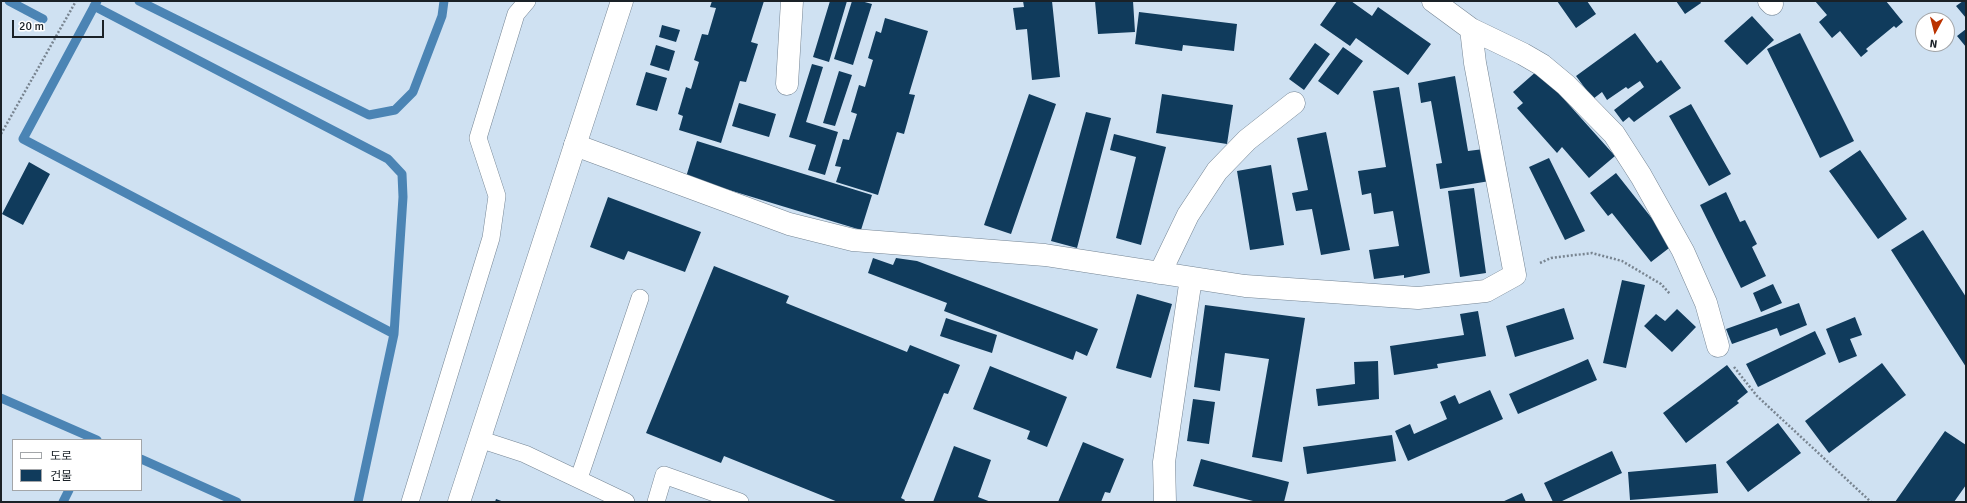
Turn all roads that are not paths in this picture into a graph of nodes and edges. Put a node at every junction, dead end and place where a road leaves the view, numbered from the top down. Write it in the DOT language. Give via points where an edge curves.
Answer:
graph roads {
  1 [pos="527,1"];
  2 [pos="622,1"];
  3 [pos="792,1"];
  4 [pos="1433,1"];
  5 [pos="1471,29"];
  6 [pos="787,84"];
  7 [pos="1294,103"];
  8 [pos="575,145"];
  9 [pos="1160,273"];
  10 [pos="1191,278"];
  11 [pos="640,298"];
  12 [pos="1718,346"];
  13 [pos="479,439"];
  14 [pos="579,478"];
  15 [pos="410,502"];
  16 [pos="458,502"];
  17 [pos="626,502"];
  18 [pos="656,502"];
  19 [pos="740,502"];
  20 [pos="1165,502"];
  1 -- 15 [label="lane" via="516,14 478,138 497,196 491,238"];
  2 -- 8 [label="street"];
  3 -- 6 [label="street"];
  4 -- 5 [label="street"];
  5 -- 10 [label="street" via="1515,275 1486,290 1418,298 1245,286"];
  5 -- 12 [label="street" via="1542,65 1566,85 1614,134 1641,176 1682,251 1706,303"];
  7 -- 9 [label="street" via="1247,140 1217,171 1188,215"];
  8 -- 9 [label="street" via="789,224 853,240 1046,255"];
  8 -- 13 [label="street"];
  9 -- 10 [label="street"];
  10 -- 20 [label="street" via="1164,462"];
  11 -- 14 [label="lane"];
  13 -- 14 [label="lane" via="524,454"];
  13 -- 16 [label="street"];
  14 -- 17 [label="lane"];
  18 -- 19 [label="lane" via="664,475"];
}
